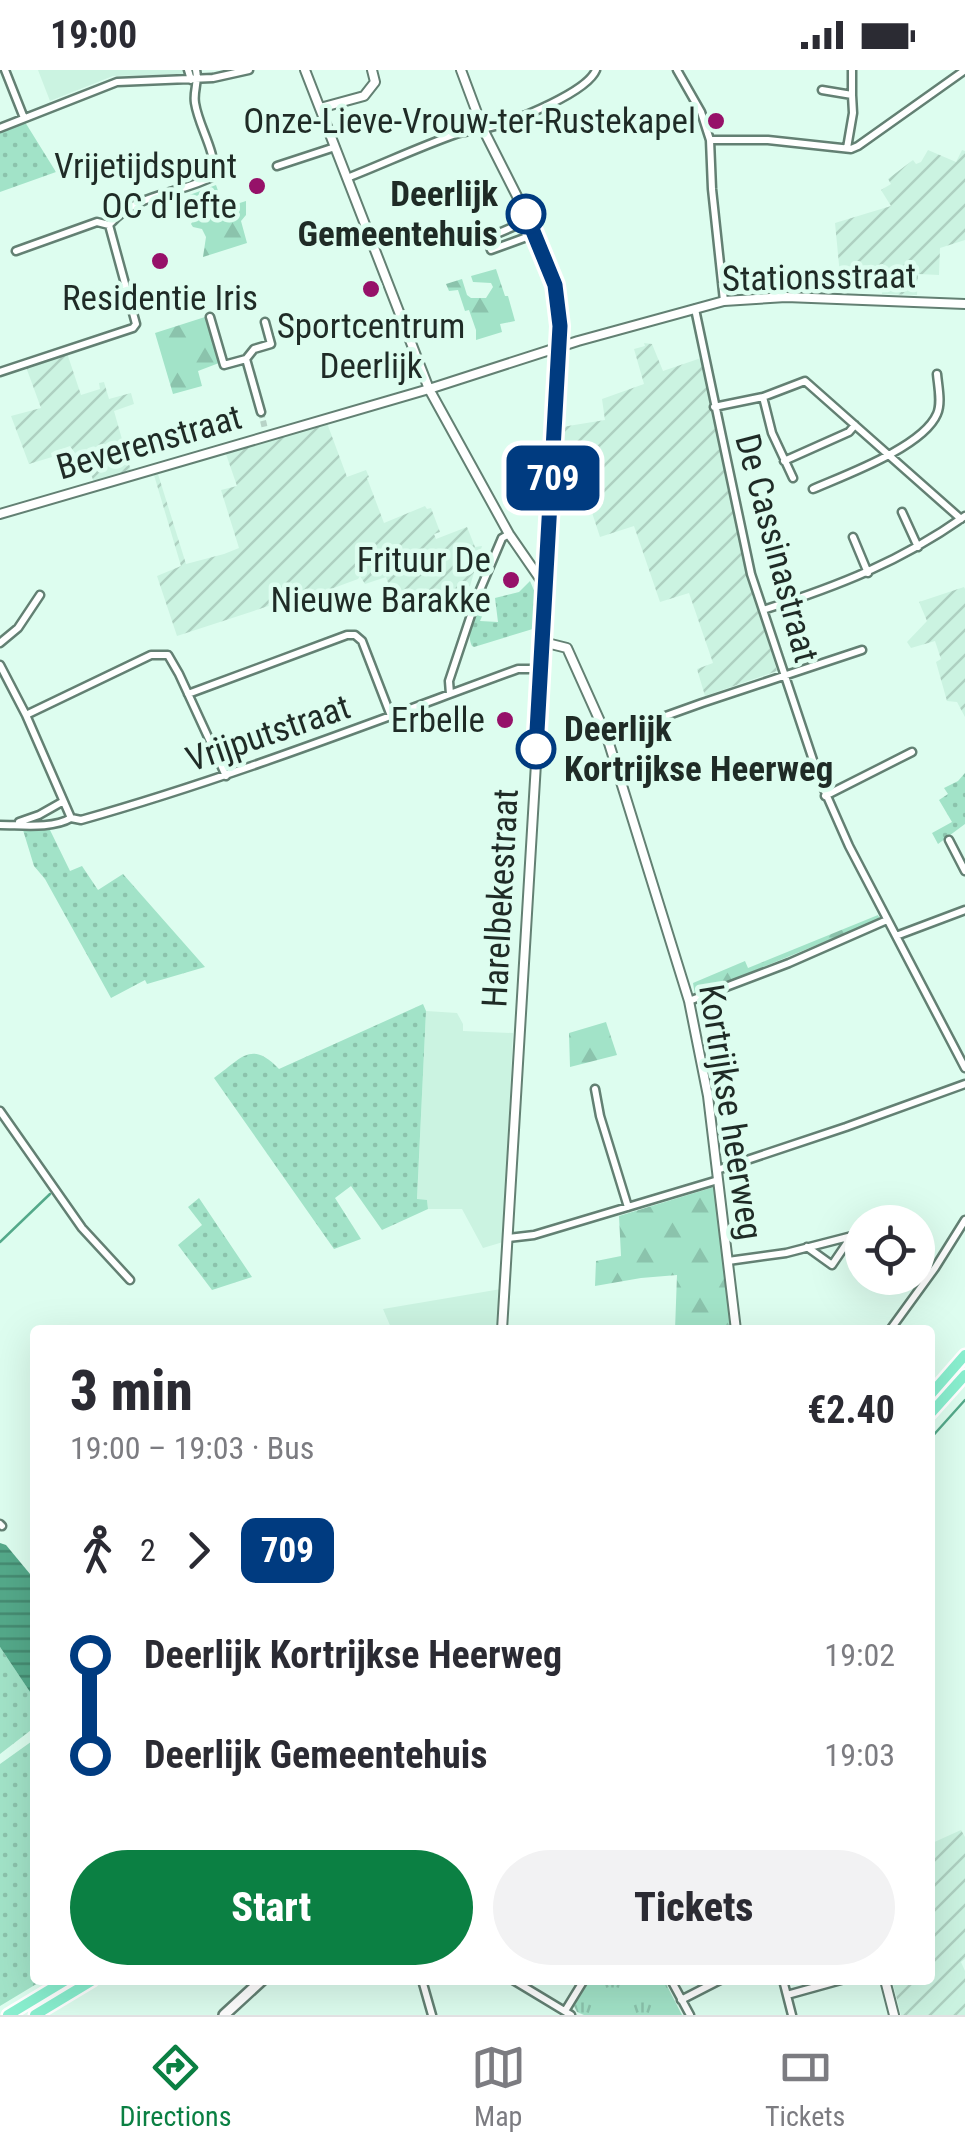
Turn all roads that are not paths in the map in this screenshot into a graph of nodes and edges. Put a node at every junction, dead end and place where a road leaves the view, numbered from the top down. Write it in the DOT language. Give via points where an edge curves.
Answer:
graph roads {
  1 [pos="5,70"];
  2 [pos="188,70"];
  3 [pos="249,70"];
  4 [pos="305,70"];
  5 [pos="372,70"];
  6 [pos="461,70"];
  7 [pos="596,70"];
  8 [pos="677,70"];
  9 [pos="852,70"];
  10 [pos="965,70"];
  11 [pos="195,76"];
  12 [pos="822,90"];
  13 [pos="852,95"];
  14 [pos="320,108"];
  15 [pos="24,118"];
  16 [pos="0,128"];
  17 [pos="483,129"];
  18 [pos="710,140"];
  19 [pos="335,147"];
  20 [pos="847,148"];
  21 [pos="277,166"];
  22 [pos="345,175"];
  23 [pos="529,220"];
  24 [pos="109,225"];
  25 [pos="536,234"];
  26 [pos="16,251"];
  27 [pos="724,300"];
  28 [pos="965,304"];
  29 [pos="694,309"];
  30 [pos="210,318"];
  31 [pos="264,322"];
  32 [pos="560,347"];
  33 [pos="246,359"];
  34 [pos="0,372"];
  35 [pos="937,374"];
  36 [pos="430,389"];
  37 [pos="763,397"];
  38 [pos="714,406"];
  39 [pos="261,412"];
  40 [pos="855,426"];
  41 [pos="887,455"];
  42 [pos="784,460"];
  43 [pos="793,478"];
  44 [pos="813,489"];
  45 [pos="902,512"];
  46 [pos="0,514"];
  47 [pos="963,518"];
  48 [pos="508,534"];
  49 [pos="852,536"];
  50 [pos="918,548"];
  51 [pos="868,573"];
  52 [pos="546,590"];
  53 [pos="40,596"];
  54 [pos="763,610"];
  55 [pos="542,642"];
  56 [pos="0,643"];
  57 [pos="862,650"];
  58 [pos="0,665"];
  59 [pos="541,669"];
  60 [pos="785,676"];
  61 [pos="188,694"];
  62 [pos="450,694"];
  63 [pos="26,715"];
  64 [pos="391,716"];
  65 [pos="607,738"];
  66 [pos="912,752"];
  67 [pos="226,776"];
  68 [pos="826,796"];
  69 [pos="62,802"];
  70 [pos="70,818"];
  71 [pos="4,826"];
  72 [pos="949,840"];
  73 [pos="965,872"];
  74 [pos="965,910"];
  75 [pos="887,920"];
  76 [pos="896,936"];
  77 [pos="689,1001"];
  78 [pos="965,1068"];
  79 [pos="965,1084"];
  80 [pos="595,1089"];
  81 [pos="0,1111"];
  82 [pos="718,1175"];
  83 [pos="628,1207"];
  84 [pos="965,1220"];
  85 [pos="508,1238"];
  86 [pos="845,1238"];
  87 [pos="845,1246"];
  88 [pos="808,1247"];
  89 [pos="728,1261"];
  90 [pos="935,1267"];
  91 [pos="130,1280"];
  92 [pos="916,1295"];
  93 [pos="502,1325"];
  94 [pos="735,1325"];
  95 [pos="894,1325"];
  96 [pos="965,1354"];
  97 [pos="965,1374"];
  98 [pos="935,1390"];
  99 [pos="935,1408"];
  100 [pos="58,1985"];
  101 [pos="84,1985"];
  102 [pos="257,1985"];
  103 [pos="423,1985"];
  104 [pos="521,1985"];
  105 [pos="582,1985"];
  106 [pos="674,1985"];
  107 [pos="710,1985"];
  108 [pos="784,1985"];
  109 [pos="823,1985"];
  110 [pos="886,1985"];
  111 [pos="787,1995"];
  112 [pos="682,2000"];
  113 [pos="556,2006"];
  114 [pos="568,2013"];
  115 [pos="8,2015"];
  116 [pos="34,2015"];
  117 [pos="224,2015"];
  118 [pos="432,2015"];
  119 [pos="550,2015"];
  120 [pos="690,2015"];
  121 [pos="792,2015"];
  122 [pos="894,2015"];
  1 -- 15 [label="street"];
  2 -- 11 [label="street"];
  3 -- 11 [label="street"];
  4 -- 14 [label="street"];
  5 -- 14 [label="street" via="374,82 364,96"];
  6 -- 17 [label="street, Harelbekestraat"];
  7 -- 17 [label="street" via="564,98"];
  8 -- 18 [label="street"];
  9 -- 13 [label="street"];
  10 -- 20 [label="street"];
  11 -- 15 [label="street" via="117,82"];
  11 -- 24 [label="street" via="214,176 128,207"];
  12 -- 13 [label="street"];
  13 -- 20 [label="street"];
  14 -- 19 [label="street"];
  15 -- 16 [label="street"];
  17 -- 22 [label="street"];
  17 -- 23 [label="street, Harelbekestraat"];
  18 -- 20 [label="street"];
  18 -- 27 [label="street"];
  19 -- 21 [label="street"];
  19 -- 22 [label="street"];
  22 -- 36 [label="street"];
  23 -- 25 [label="street, Harelbekestraat"];
  23 -- 25 [label="street" via="487,238 492,250"];
  24 -- 26 [label="street" via="96,222"];
  24 -- 34 [label="street" via="136,324"];
  25 -- 32 [label="street, Harelbekestraat" via="555,285"];
  27 -- 28 [label="street, Stationsstraat"];
  27 -- 29 [label="street, Stationsstraat"];
  29 -- 32 [label="street, Stationsstraat"];
  29 -- 38 [label="street, De Cassinastraat"];
  30 -- 33 [label="street" via="224,365"];
  31 -- 33 [label="street" via="271,344"];
  32 -- 36 [label="street, Stationsstraat"];
  32 -- 52 [label="street, Harelbekestraat"];
  33 -- 39 [label="street"];
  35 -- 41 [label="street" via="937,414"];
  36 -- 46 [label="street, Beverenstraat"];
  36 -- 48 [label="street"];
  37 -- 38 [label="street"];
  37 -- 40 [label="street" via="805,381"];
  37 -- 42 [label="street"];
  38 -- 54 [label="street, De Cassinastraat"];
  40 -- 41 [label="street"];
  40 -- 42 [label="street"];
  41 -- 44 [label="street"];
  41 -- 47 [label="street"];
  42 -- 43 [label="street"];
  45 -- 50 [label="street"];
  47 -- 50 [label="street"];
  48 -- 52 [label="street"];
  48 -- 62 [label="street" via="478,597 448,681"];
  49 -- 51 [label="street"];
  50 -- 51 [label="street"];
  51 -- 54 [label="street"];
  52 -- 55 [label="street, Harelbekestraat"];
  53 -- 56 [label="street"];
  54 -- 60 [label="street, De Cassinastraat"];
  55 -- 59 [label="street, Harelbekestraat"];
  55 -- 65 [label="street, Kortrijkse heerweg" via="567,648"];
  57 -- 60 [label="street"];
  58 -- 63 [label="street"];
  59 -- 62 [label="street, Vrijputstraat" via="518,669"];
  59 -- 85 [label="street, Harelbekestraat"];
  60 -- 65 [label="street"];
  60 -- 68 [label="street, De Cassinastraat"];
  61 -- 63 [label="street" via="168,655 151,655"];
  61 -- 64 [label="street" via="355,635"];
  61 -- 67 [label="street"];
  62 -- 64 [label="street, Vrijputstraat"];
  63 -- 69 [label="street"];
  64 -- 67 [label="street, Vrijputstraat"];
  65 -- 77 [label="street, Kortrijkse heerweg"];
  66 -- 68 [label="street"];
  67 -- 70 [label="street, Vrijputstraat"];
  68 -- 75 [label="street, De Cassinastraat"];
  69 -- 70 [label="street"];
  69 -- 71 [label="street, Vrijputstraat"];
  70 -- 71 [label="street, Vrijputstraat"];
  72 -- 73 [label="street"];
  74 -- 76 [label="street"];
  75 -- 76 [label="street, De Cassinastraat"];
  75 -- 77 [label="street"];
  76 -- 78 [label="street, De Cassinastraat"];
  77 -- 82 [label="street, Kortrijkse heerweg"];
  79 -- 82 [label="street"];
  80 -- 83 [label="street"];
  81 -- 91 [label="street" via="82,1228"];
  82 -- 83 [label="street"];
  82 -- 89 [label="street, Kortrijkse heerweg"];
  83 -- 85 [label="street"];
  84 -- 90 [label="street"];
  85 -- 93 [label="street, Harelbekestraat"];
  86 -- 88 [label="street"];
  87 -- 88 [label="street" via="832,1265"];
  88 -- 89 [label="street"];
  89 -- 94 [label="street, Kortrijkse heerweg"];
  92 -- 95 [label="street"];
  96 -- 98 [label="main road"];
  97 -- 99 [label="main road"];
  100 -- 115 [label="main road"];
  101 -- 116 [label="main road"];
  102 -- 117 [label="main road"];
  103 -- 118 [label="street"];
  104 -- 113 [label="street"];
  105 -- 114 [label="street"];
  106 -- 112 [label="street"];
  107 -- 112 [label="street"];
  108 -- 111 [label="street"];
  109 -- 111 [label="street"];
  110 -- 122 [label="street"];
  111 -- 121 [label="street"];
  112 -- 120 [label="street"];
  113 -- 114 [label="street"];
  113 -- 119 [label="street"];
}
